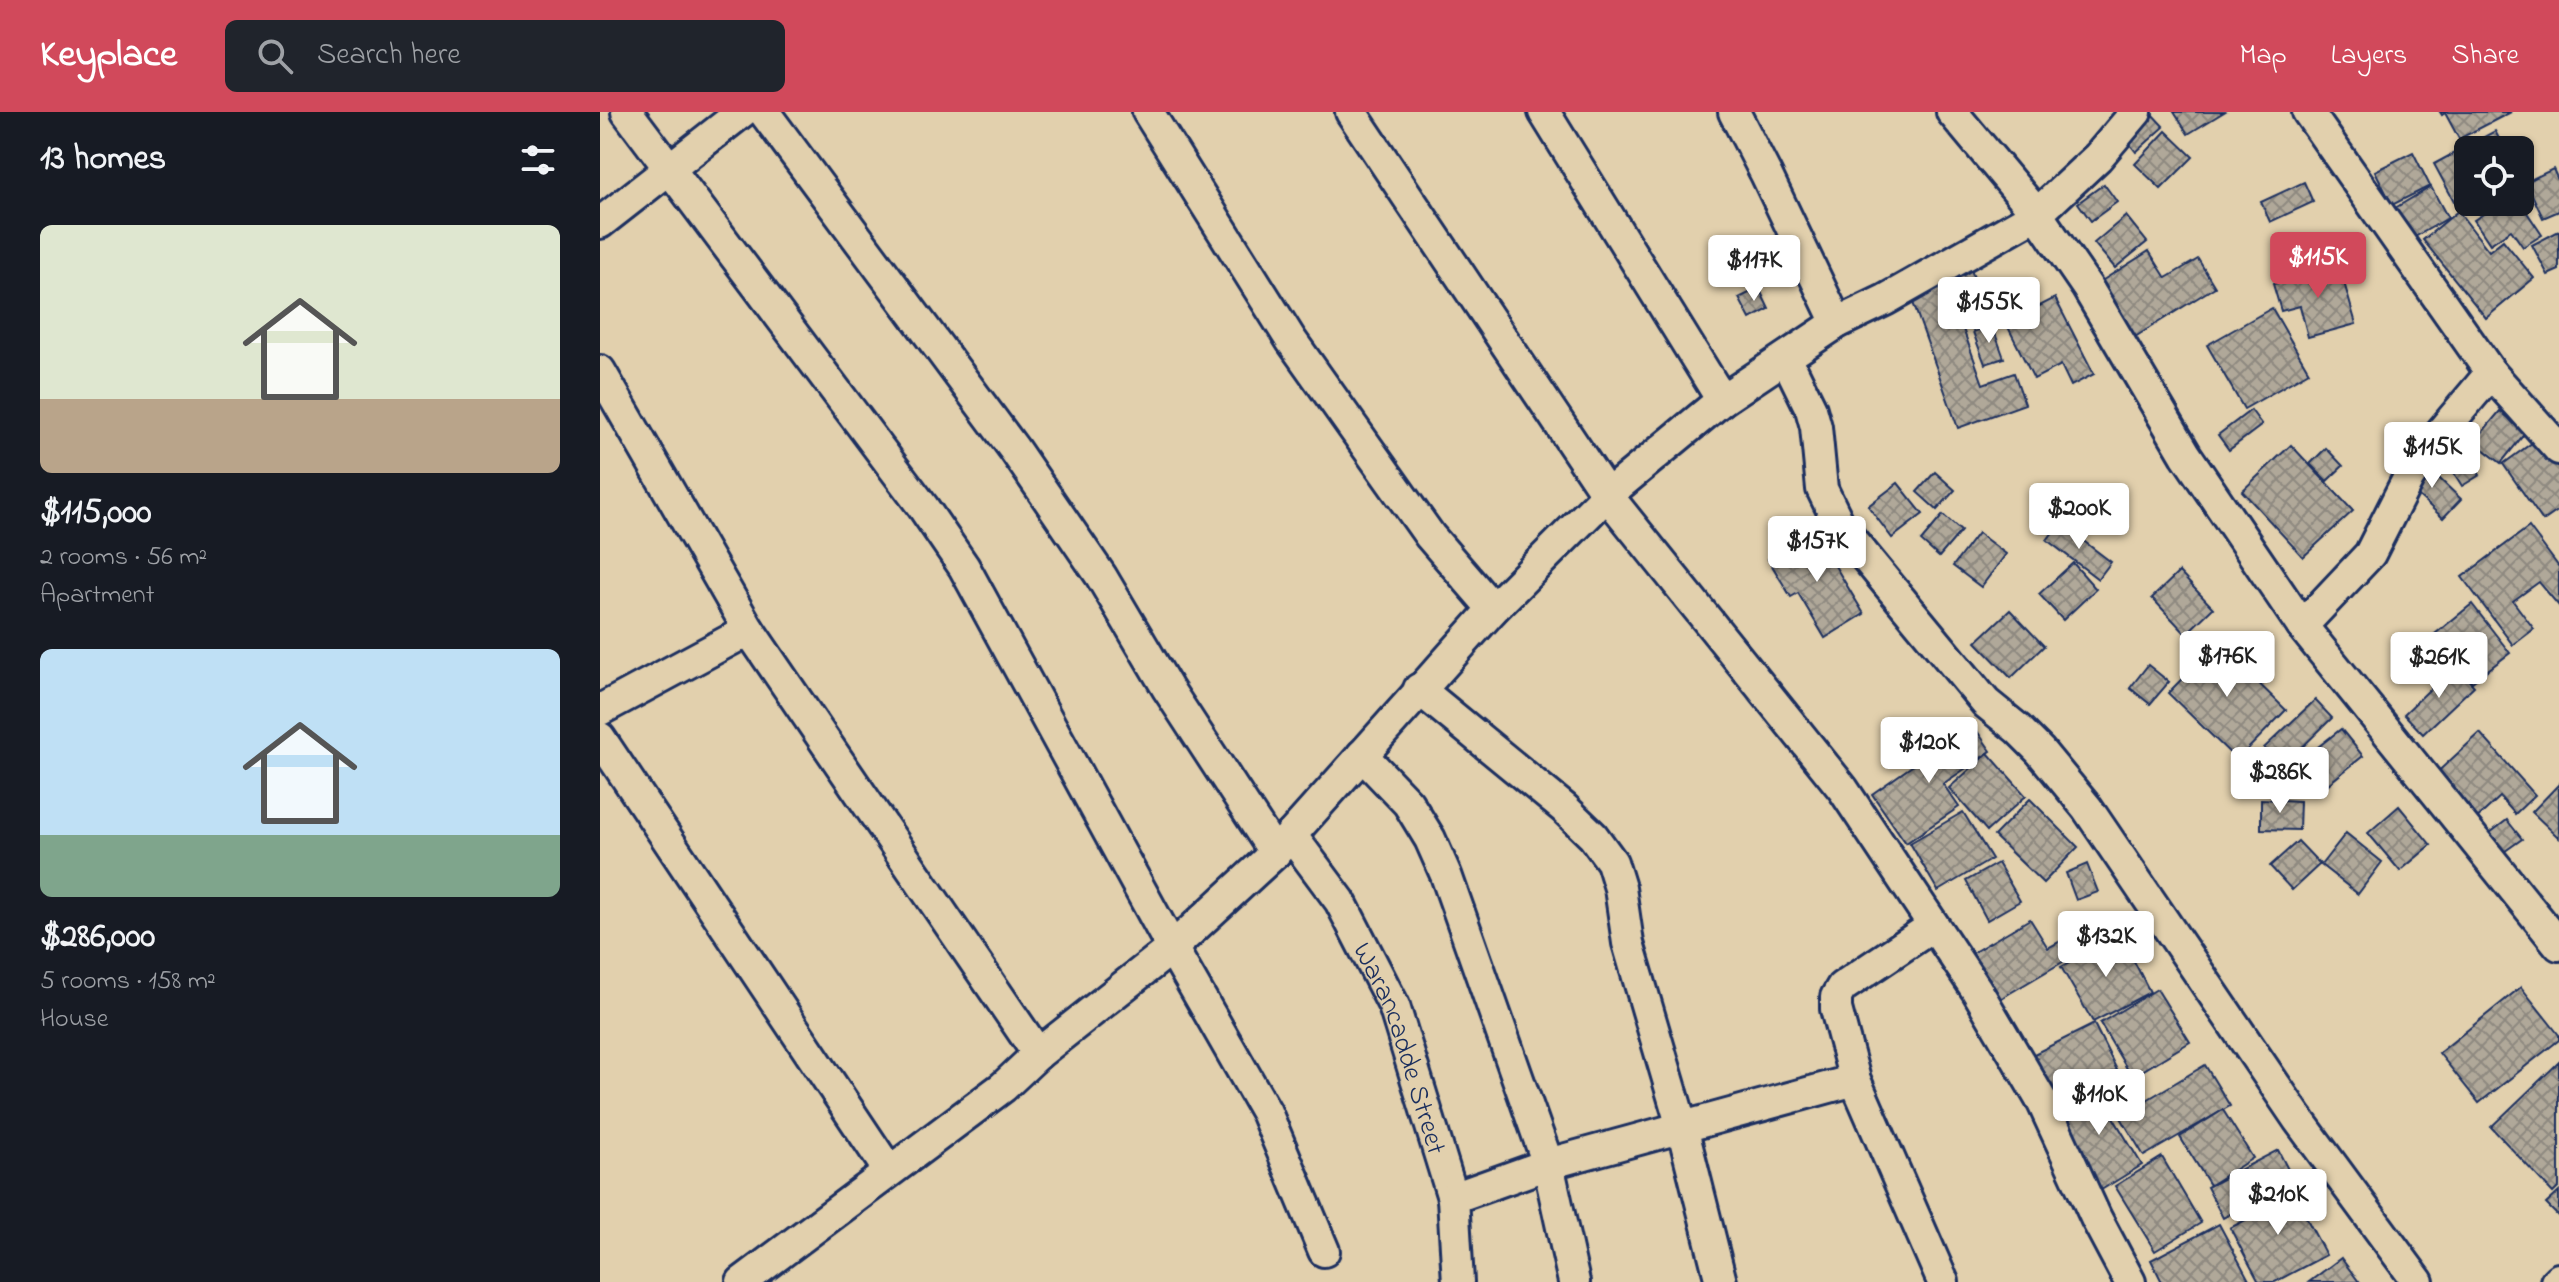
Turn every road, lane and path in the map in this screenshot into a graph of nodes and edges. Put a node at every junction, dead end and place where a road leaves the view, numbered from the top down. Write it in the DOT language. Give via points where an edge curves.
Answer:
graph roads {
  1 [pos="627,112"];
  2 [pos="742,112"];
  3 [pos="764,112"];
  4 [pos="1148,112"];
  5 [pos="1351,112"];
  6 [pos="1544,112"];
  7 [pos="1734,112"];
  8 [pos="1952,112"];
  9 [pos="2136,112"];
  10 [pos="2308,112"];
  11 [pos="669,168"];
  12 [pos="2037,214"];
  13 [pos="600,223"];
  14 [pos="1837,323"];
  15 [pos="1786,358"];
  16 [pos="600,371"];
  17 [pos="2491,373"];
  18 [pos="1722,400"];
  19 [pos="2559,449"];
  20 [pos="1607,495"];
  21 [pos="1493,609"];
  22 [pos="2302,626"];
  23 [pos="749,630"];
  24 [pos="1419,689"];
  25 [pos="600,710"];
  26 [pos="600,738"];
  27 [pos="1362,755"];
  28 [pos="1283,844"];
  29 [pos="1933,926"];
  30 [pos="2559,945"];
  31 [pos="1172,948"];
  32 [pos="1038,1054"];
  33 [pos="1855,1080"];
  34 [pos="1682,1127"];
  35 [pos="1548,1164"];
  36 [pos="889,1171"];
  37 [pos="1453,1198"];
  38 [pos="1324,1251"];
  39 [pos="742,1282"];
  40 [pos="1458,1282"];
  41 [pos="1574,1282"];
  42 [pos="1721,1282"];
  43 [pos="1943,1282"];
  44 [pos="2130,1282"];
  45 [pos="2418,1282"];
  1 -- 11 [label="street"];
  2 -- 11 [label="street"];
  3 -- 28 [label="street, Warancadde Street" via="1014,449 1101,576 1168,689"];
  4 -- 21 [label="street" via="1291,340 1430,536"];
  5 -- 20 [label="street"];
  6 -- 18 [label="street"];
  7 -- 14 [label="street"];
  8 -- 12 [label="street"];
  9 -- 12 [label="street" via="2098,157"];
  10 -- 17 [label="street"];
  11 -- 13 [label="street"];
  11 -- 31 [label="street" via="964,567"];
  12 -- 14 [label="street"];
  12 -- 22 [label="street" via="2087,287 2186,455"];
  14 -- 15 [label="street"];
  15 -- 18 [label="street"];
  15 -- 45 [label="street" via="1811,409 1822,489 1840,526 1986,703 2040,751 2087,808 2298,1119"];
  16 -- 23 [label="street"];
  17 -- 19 [label="street"];
  17 -- 22 [label="street" via="2409,477 2370,554"];
  18 -- 20 [label="street"];
  20 -- 21 [label="street"];
  20 -- 29 [label="street" via="1843,789"];
  21 -- 24 [label="street"];
  22 -- 30 [label="street"];
  23 -- 25 [label="street"];
  23 -- 32 [label="street"];
  24 -- 27 [label="street"];
  24 -- 34 [label="street" via="1564,808 1612,862 1628,943"];
  26 -- 36 [label="street"];
  27 -- 28 [label="street"];
  27 -- 35 [label="street" via="1408,803 1430,839"];
  28 -- 31 [label="street"];
  28 -- 37 [label="street, Warancadde Street" via="1340,901 1394,1006"];
  29 -- 33 [label="street" via="1842,987 1836,997"];
  29 -- 44 [label="street" via="2043,1103"];
  31 -- 32 [label="street"];
  31 -- 38 [label="street" via="1266,1112"];
  32 -- 36 [label="street" via="1003,1087"];
  33 -- 34 [label="street"];
  33 -- 43 [label="street"];
  34 -- 35 [label="street"];
  34 -- 42 [label="street"];
  35 -- 37 [label="street"];
  35 -- 41 [label="street"];
  36 -- 39 [label="street"];
  37 -- 40 [label="street, Warancadde Street"];
}
